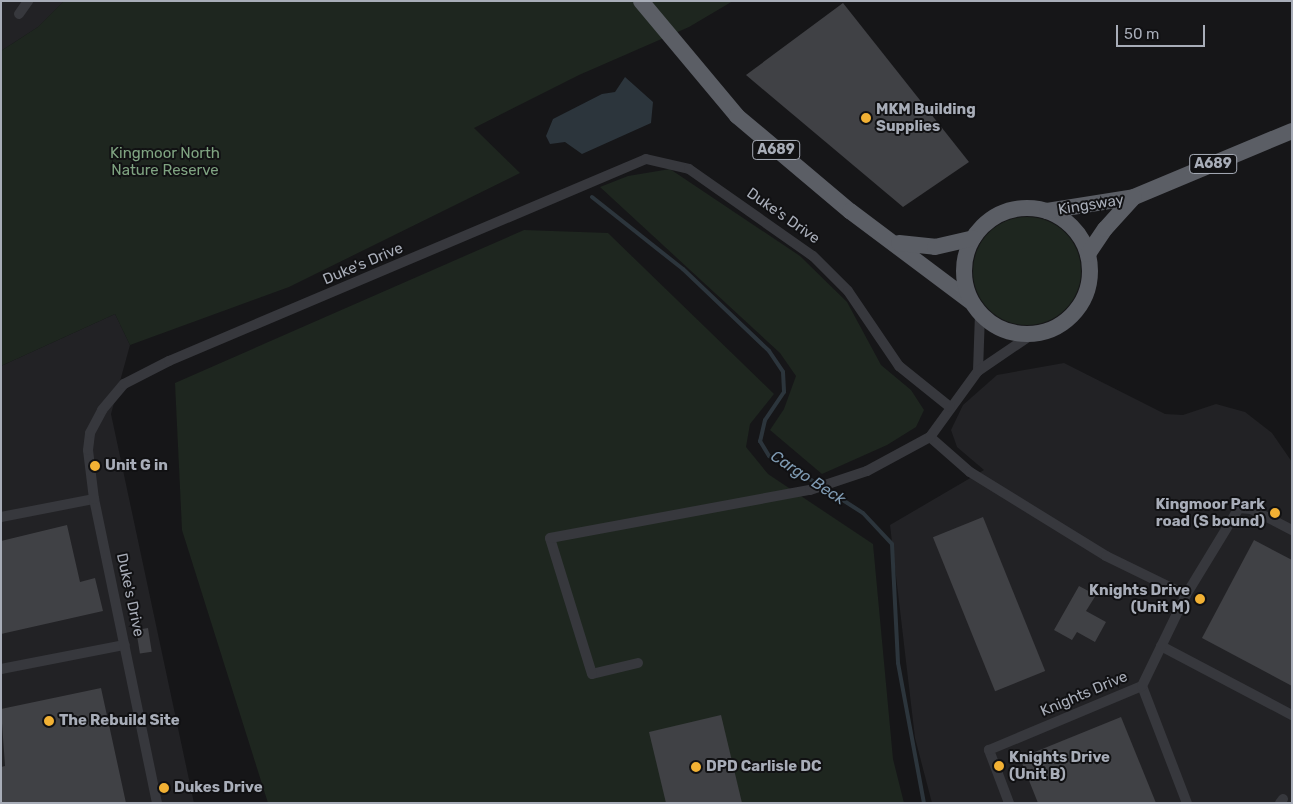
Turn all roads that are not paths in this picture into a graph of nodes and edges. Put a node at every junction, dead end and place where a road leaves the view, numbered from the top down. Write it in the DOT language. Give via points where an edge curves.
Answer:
graph roads {
  1 [pos="28,1"];
  2 [pos="641,1"];
  3 [pos="19,14"];
  4 [pos="1292,131"];
  5 [pos="1134,197"];
  6 [pos="1047,211"];
  7 [pos="973,238"];
  8 [pos="897,243"];
  9 [pos="1088,254"];
  10 [pos="976,308"];
  11 [pos="1031,335"];
  12 [pos="978,371"];
  13 [pos="950,407"];
  14 [pos="930,437"];
  15 [pos="94,499"];
  16 [pos="1,518"];
  17 [pos="1292,530"];
  18 [pos="1186,595"];
  19 [pos="125,645"];
  20 [pos="1161,646"];
  21 [pos="638,662"];
  22 [pos="1,669"];
  23 [pos="1142,686"];
  24 [pos="1292,715"];
  25 [pos="157,803"];
  26 [pos="1009,803"];
  27 [pos="1187,803"];
  1 -- 3 [label="street"];
  2 -- 8 [label="highway, A689" via="737,116 850,211"];
  4 -- 5 [label="highway, Kingsway / A689"];
  5 -- 6 [label="highway, Kingsway / A689"];
  5 -- 9 [label="highway, Kingsway / A689" via="1112,220"];
  6 -- 7 [label="highway, A689" via="1007,211 989,220"];
  6 -- 9 [label="highway" via="1073,228"];
  7 -- 8 [label="highway, A689" via="935,247"];
  7 -- 10 [label="highway, A689" via="964,270"];
  8 -- 10 [label="highway, A689"];
  9 -- 11 [label="highway" via="1090,273 1079,308 1066,322"];
  10 -- 11 [label="highway, A689" via="1012,333"];
  10 -- 12 [label="street" via="980,345"];
  11 -- 12 [label="street"];
  12 -- 13 [label="street"];
  13 -- 14 [label="street"];
  13 -- 15 [label="street, Duke's Drive" via="899,366 848,291 814,256 689,169 646,159 169,361 124,384 102,410 90,433 88,450"];
  14 -- 18 [label="street" via="970,472 1106,556"];
  14 -- 21 [label="street" via="837,483 550,538 592,674"];
  15 -- 16 [label="street"];
  15 -- 19 [label="street, Duke's Drive"];
  17 -- 18 [label="street, Knights Drive" via="1251,509 1239,508"];
  18 -- 20 [label="street, Knights Drive"];
  19 -- 22 [label="street"];
  19 -- 25 [label="street, Duke's Drive"];
  20 -- 23 [label="street, Knights Drive"];
  20 -- 24 [label="street"];
  23 -- 26 [label="street, Knights Drive" via="989,750"];
  23 -- 27 [label="street"];
}
